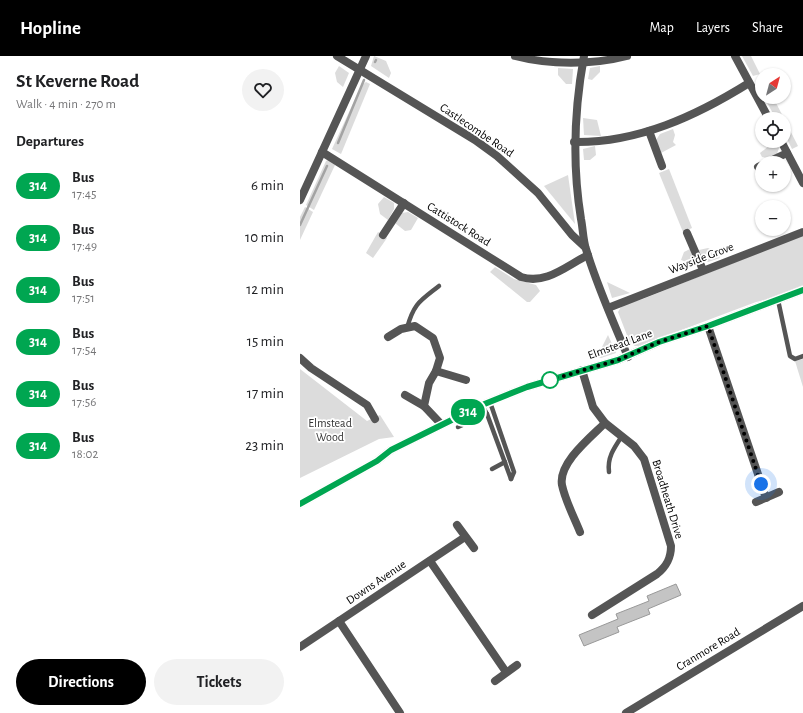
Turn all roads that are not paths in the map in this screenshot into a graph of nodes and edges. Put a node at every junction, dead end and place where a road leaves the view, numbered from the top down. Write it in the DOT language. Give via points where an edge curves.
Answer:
graph roads {
  1 [pos="337,56"];
  2 [pos="366,56"];
  3 [pos="515,56"];
  4 [pos="627,56"];
  5 [pos="735,56"];
  6 [pos="583,59"];
  7 [pos="360,70"];
  8 [pos="749,83"];
  9 [pos="765,112"];
  10 [pos="649,131"];
  11 [pos="574,142"];
  12 [pos="784,148"];
  13 [pos="322,152"];
  14 [pos="787,153"];
  15 [pos="781,156"];
  16 [pos="662,166"];
  17 [pos="803,183"];
  18 [pos="300,200"];
  19 [pos="404,203"];
  20 [pos="803,232"];
  21 [pos="687,233"];
  22 [pos="383,235"];
  23 [pos="587,251"];
  24 [pos="703,270"];
  25 [pos="440,286"];
  26 [pos="803,290"];
  27 [pos="778,300"];
  28 [pos="608,308"];
  29 [pos="708,326"];
  30 [pos="407,328"];
  31 [pos="388,337"];
  32 [pos="628,356"];
  33 [pos="803,356"];
  34 [pos="300,358"];
  35 [pos="582,370"];
  36 [pos="436,371"];
  37 [pos="466,380"];
  38 [pos="405,395"];
  39 [pos="486,404"];
  40 [pos="424,406"];
  41 [pos="487,414"];
  42 [pos="375,419"];
  43 [pos="605,422"];
  44 [pos="441,424"];
  45 [pos="458,427"];
  46 [pos="622,436"];
  47 [pos="505,462"];
  48 [pos="492,468"];
  49 [pos="610,472"];
  50 [pos="779,492"];
  51 [pos="766,498"];
  52 [pos="756,502"];
  53 [pos="300,504"];
  54 [pos="457,525"];
  55 [pos="580,532"];
  56 [pos="465,537"];
  57 [pos="474,548"];
  58 [pos="430,561"];
  59 [pos="803,606"];
  60 [pos="592,615"];
  61 [pos="339,621"];
  62 [pos="300,647"];
  63 [pos="517,666"];
  64 [pos="506,672"];
  65 [pos="495,681"];
  66 [pos="400,713"];
  67 [pos="626,713"];
  1 -- 7 [label="street, Castlecombe Road"];
  2 -- 7 [label="street"];
  3 -- 6 [label="street" via="540,61"];
  4 -- 6 [label="street" via="612,60"];
  5 -- 8 [label="street"];
  6 -- 11 [label="street"];
  7 -- 13 [label="street"];
  7 -- 23 [label="street, Castlecombe Road" via="497,156 538,193"];
  8 -- 9 [label="street"];
  8 -- 10 [label="street" via="698,113"];
  10 -- 11 [label="street" via="597,141"];
  10 -- 16 [label="street"];
  11 -- 23 [label="street" via="577,194"];
  12 -- 14 [label="street"];
  13 -- 18 [label="street"];
  13 -- 19 [label="street, Cattistock Road"];
  14 -- 15 [label="street"];
  14 -- 17 [label="street"];
  19 -- 22 [label="street"];
  19 -- 23 [label="street, Cattistock Road" via="525,278 547,278"];
  20 -- 24 [label="street, Wayside Grove"];
  21 -- 24 [label="street"];
  23 -- 28 [label="street"];
  24 -- 28 [label="street, Wayside Grove"];
  25 -- 30 [label="lane" via="417,303"];
  26 -- 27 [label="street, Elmstead Lane"];
  27 -- 29 [label="street, Elmstead Lane"];
  27 -- 33 [label="lane" via="790,356 795,359"];
  28 -- 32 [label="street"];
  29 -- 32 [label="street, Elmstead Lane" via="659,342"];
  29 -- 51 [label="street"];
  30 -- 31 [label="street"];
  30 -- 36 [label="street" via="415,326 432,338 440,358"];
  32 -- 35 [label="street, Elmstead Lane"];
  34 -- 42 [label="street" via="367,405"];
  35 -- 39 [label="street, Elmstead Lane" via="527,387"];
  35 -- 43 [label="street, Broadheath Drive" via="593,407"];
  36 -- 37 [label="street"];
  36 -- 40 [label="street" via="429,383"];
  38 -- 40 [label="street"];
  39 -- 41 [label="lane"];
  39 -- 44 [label="street, Elmstead Lane"];
  39 -- 47 [label="lane" via="514,472 511,479"];
  40 -- 44 [label="street"];
  41 -- 45 [label="lane"];
  41 -- 47 [label="lane"];
  43 -- 46 [label="street, Broadheath Drive"];
  43 -- 55 [label="street" via="565,467 562,484"];
  44 -- 53 [label="street, Elmstead Lane" via="391,450 377,461"];
  46 -- 49 [label="lane" via="608,463"];
  46 -- 60 [label="street, Broadheath Drive" via="644,459 671,546 671,555 665,567 657,574"];
  47 -- 48 [label="lane"];
  50 -- 51 [label="street"];
  51 -- 52 [label="street"];
  54 -- 56 [label="street"];
  56 -- 57 [label="street"];
  56 -- 58 [label="street, Downs Avenue"];
  58 -- 61 [label="street, Downs Avenue"];
  58 -- 64 [label="street"];
  59 -- 67 [label="street, Cranmore Road"];
  61 -- 62 [label="street, Downs Avenue"];
  61 -- 66 [label="street"];
  63 -- 64 [label="street"];
  64 -- 65 [label="street"];
}
